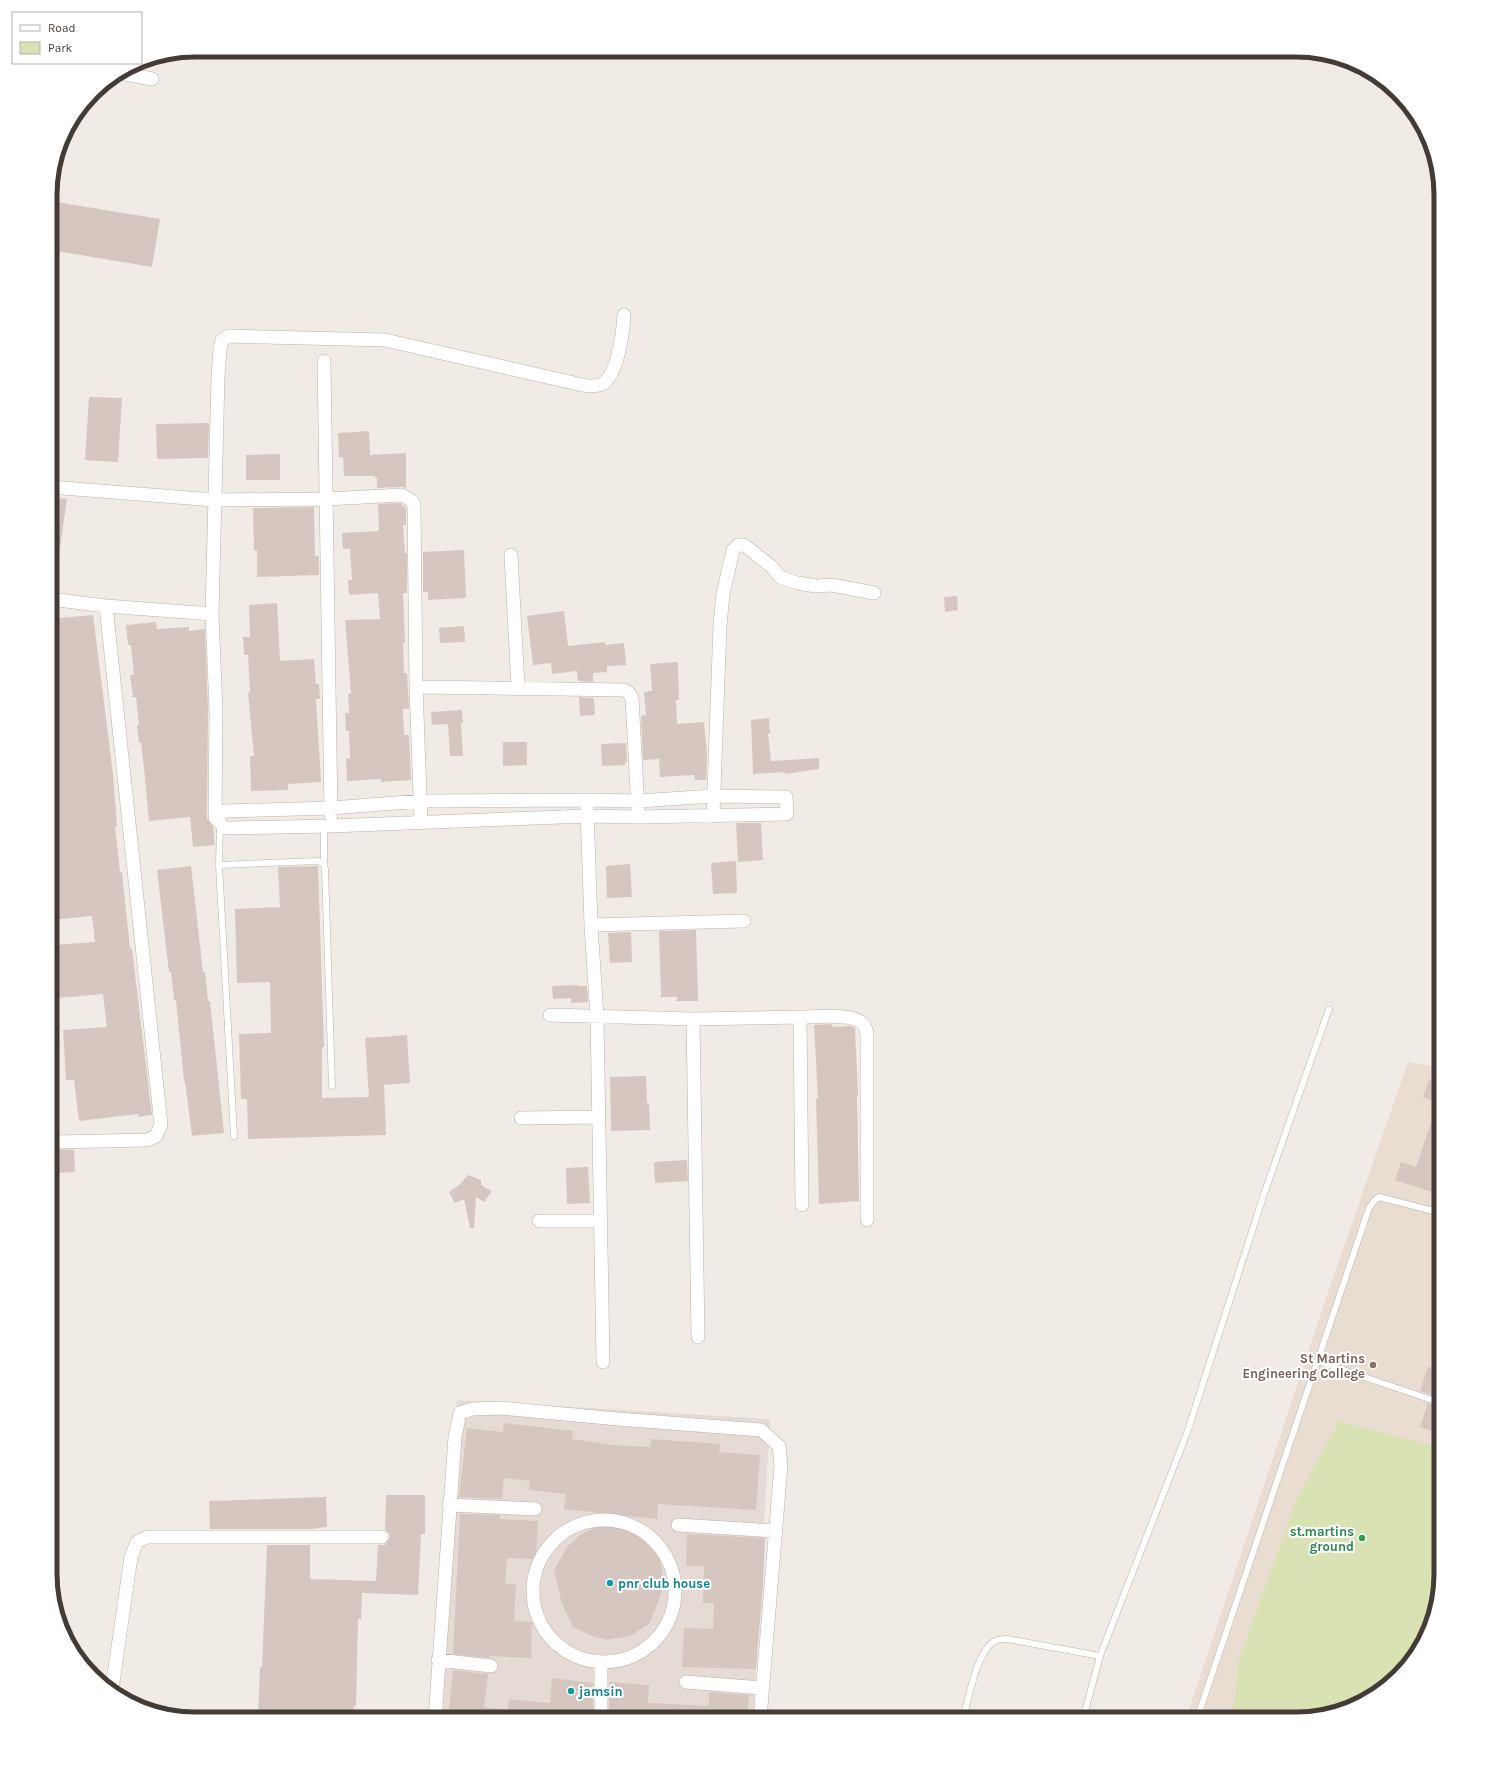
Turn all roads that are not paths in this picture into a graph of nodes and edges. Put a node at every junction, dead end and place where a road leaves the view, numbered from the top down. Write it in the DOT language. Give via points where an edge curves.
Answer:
graph roads {
  1 [pos="127,74"];
  2 [pos="152,79"];
  3 [pos="624,315"];
  4 [pos="324,361"];
  5 [pos="57,488"];
  6 [pos="326,499"];
  7 [pos="214,500"];
  8 [pos="511,555"];
  9 [pos="874,593"];
  10 [pos="57,600"];
  11 [pos="106,606"];
  12 [pos="212,614"];
  13 [pos="416,687"];
  14 [pos="518,688"];
  15 [pos="714,796"];
  16 [pos="586,800"];
  17 [pos="421,801"];
  18 [pos="638,801"];
  19 [pos="331,808"];
  20 [pos="588,816"];
  21 [pos="713,816"];
  22 [pos="639,817"];
  23 [pos="421,822"];
  24 [pos="220,823"];
  25 [pos="328,826"];
  26 [pos="324,864"];
  27 [pos="219,865"];
  28 [pos="744,921"];
  29 [pos="591,925"];
  30 [pos="1329,1009"];
  31 [pos="550,1015"];
  32 [pos="597,1017"];
  33 [pos="800,1017"];
  34 [pos="693,1019"];
  35 [pos="332,1086"];
  36 [pos="599,1117"];
  37 [pos="521,1118"];
  38 [pos="234,1136"];
  39 [pos="57,1142"];
  40 [pos="802,1205"];
  41 [pos="1434,1211"];
  42 [pos="539,1220"];
  43 [pos="867,1220"];
  44 [pos="601,1221"];
  45 [pos="698,1337"];
  46 [pos="1317,1361"];
  47 [pos="603,1362"];
  48 [pos="1434,1402"];
  49 [pos="449,1505"];
  50 [pos="535,1509"];
  51 [pos="678,1525"];
  52 [pos="775,1531"];
  53 [pos="382,1537"];
  54 [pos="1100,1656"];
  55 [pos="438,1660"];
  56 [pos="601,1663"];
  57 [pos="491,1666"];
  58 [pos="686,1682"];
  59 [pos="113,1685"];
  60 [pos="762,1688"];
  61 [pos="435,1712"];
  62 [pos="601,1712"];
  63 [pos="760,1712"];
  64 [pos="965,1712"];
  65 [pos="1084,1712"];
  66 [pos="1199,1712"];
  1 -- 2 [label="street"];
  3 -- 7 [label="street" via="622,336 612,371 601,385 587,386 385,340 229,336 222,340 220,349"];
  4 -- 6 [label="street"];
  5 -- 7 [label="street"];
  6 -- 7 [label="street"];
  6 -- 13 [label="street" via="402,495 412,501"];
  6 -- 19 [label="street"];
  7 -- 12 [label="street"];
  8 -- 14 [label="street"];
  9 -- 15 [label="street" via="832,585 797,583 780,577 772,567 744,545 738,545 733,550 723,594 720,625"];
  10 -- 11 [label="street"];
  11 -- 12 [label="street"];
  11 -- 39 [label="street" via="161,1125 156,1136 147,1140"];
  12 -- 24 [label="street"];
  13 -- 14 [label="street"];
  13 -- 17 [label="street"];
  14 -- 18 [label="street" via="619,689 630,693"];
  15 -- 18 [label="street"];
  15 -- 21 [label="street"];
  15 -- 21 [label="street" via="786,797 788,812 785,815"];
  16 -- 17 [label="street"];
  16 -- 18 [label="street"];
  16 -- 20 [label="street"];
  17 -- 19 [label="street"];
  17 -- 23 [label="street"];
  18 -- 22 [label="street"];
  19 -- 24 [label="street" via="225,811"];
  19 -- 25 [label="street"];
  20 -- 22 [label="street"];
  20 -- 23 [label="street"];
  20 -- 29 [label="street"];
  21 -- 22 [label="street"];
  23 -- 25 [label="street"];
  24 -- 25 [label="street"];
  24 -- 27 [label="lane"];
  25 -- 26 [label="lane"];
  26 -- 27 [label="lane" via="316,861"];
  26 -- 35 [label="lane"];
  27 -- 38 [label="lane"];
  28 -- 29 [label="street"];
  29 -- 32 [label="street"];
  30 -- 54 [label="lane" via="1264,1194 1187,1433"];
  31 -- 32 [label="street"];
  32 -- 34 [label="street"];
  32 -- 36 [label="street"];
  33 -- 34 [label="street"];
  33 -- 40 [label="street"];
  33 -- 43 [label="street" via="846,1017 855,1019 865,1026"];
  34 -- 45 [label="street"];
  36 -- 37 [label="street"];
  36 -- 44 [label="street"];
  41 -- 46 [label="lane" via="1386,1198 1379,1197 1374,1200 1369,1208"];
  42 -- 44 [label="street"];
  44 -- 47 [label="street"];
  46 -- 48 [label="lane"];
  46 -- 66 [label="lane"];
  49 -- 50 [label="street"];
  49 -- 52 [label="street" via="455,1437 460,1413 472,1408 501,1408 618,1420 761,1430 779,1446"];
  49 -- 55 [label="street"];
  51 -- 52 [label="street"];
  52 -- 60 [label="street"];
  53 -- 59 [label="street" via="147,1537 137,1542 130,1557"];
  54 -- 64 [label="lane" via="1007,1639 995,1641 984,1650"];
  54 -- 65 [label="lane"];
  55 -- 57 [label="street"];
  55 -- 61 [label="street"];
  56 -- 56 [label="street" via="578,1658 558,1646 542,1629 534,1607 532,1584 538,1561 551,1542 570,1528 592,1520 616,1520 639,1528 658,1543 671,1563 676,1592 674,1610 663,1632 647,1649 625,1660"];
  56 -- 62 [label="street"];
  58 -- 60 [label="street"];
  60 -- 63 [label="street"];
}
